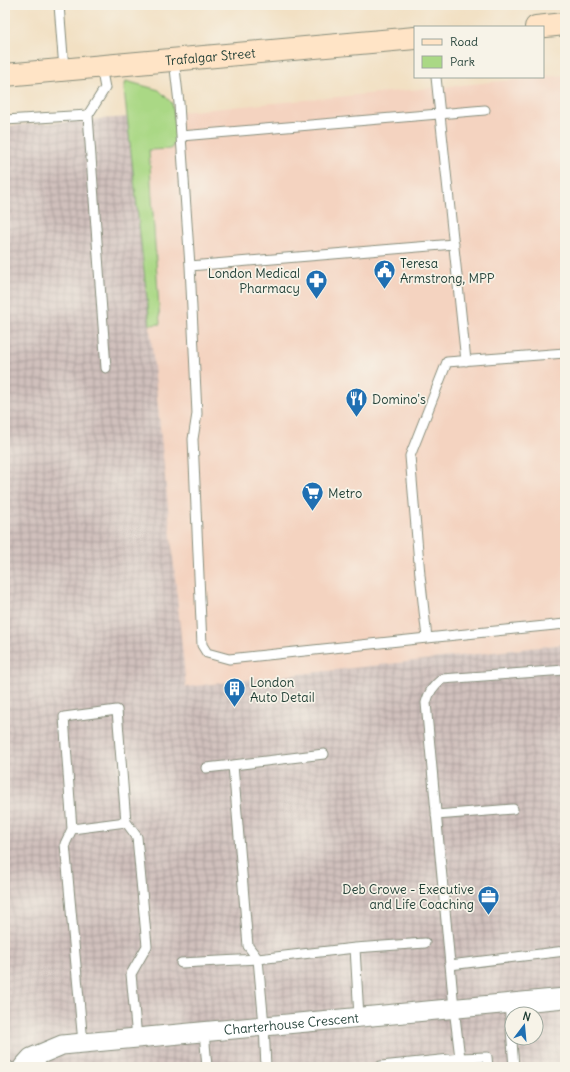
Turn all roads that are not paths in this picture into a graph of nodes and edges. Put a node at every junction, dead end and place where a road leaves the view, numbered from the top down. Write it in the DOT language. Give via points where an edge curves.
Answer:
graph roads {
  1 [pos="59,5"];
  2 [pos="565,24"];
  3 [pos="544,26"];
  4 [pos="414,38"];
  5 [pos="174,60"];
  6 [pos="101,66"];
  7 [pos="64,70"];
  8 [pos="5,75"];
  9 [pos="436,78"];
  10 [pos="485,110"];
  11 [pos="88,115"];
  12 [pos="441,115"];
  13 [pos="5,120"];
  14 [pos="181,136"];
  15 [pos="454,244"];
  16 [pos="190,266"];
  17 [pos="565,353"];
  18 [pos="466,361"];
  19 [pos="106,368"];
  20 [pos="565,624"];
  21 [pos="427,638"];
  22 [pos="565,670"];
  23 [pos="324,754"];
  24 [pos="233,765"];
  25 [pos="206,768"];
  26 [pos="513,809"];
  27 [pos="436,815"];
  28 [pos="126,822"];
  29 [pos="72,829"];
  30 [pos="425,943"];
  31 [pos="355,948"];
  32 [pos="565,951"];
  33 [pos="258,959"];
  34 [pos="181,963"];
  35 [pos="450,965"];
  36 [pos="565,998"];
  37 [pos="509,1003"];
  38 [pos="454,1008"];
  39 [pos="359,1017"];
  40 [pos="264,1025"];
  41 [pos="204,1032"];
  42 [pos="137,1038"];
  43 [pos="83,1043"];
  44 [pos="460,1058"];
  45 [pos="5,1064"];
  46 [pos="10,1067"];
  47 [pos="23,1067"];
  48 [pos="207,1067"];
  49 [pos="266,1067"];
  50 [pos="381,1067"];
  51 [pos="488,1067"];
  52 [pos="514,1067"];
  1 -- 7 [label="lane"];
  2 -- 3 [label="main road"];
  4 -- 5 [label="main road, Trafalgar Street"];
  5 -- 6 [label="main road, Trafalgar Street"];
  5 -- 14 [label="lane"];
  6 -- 7 [label="main road, Trafalgar Street"];
  6 -- 11 [label="lane" via="105,88"];
  7 -- 8 [label="main road, Trafalgar Street"];
  9 -- 12 [label="lane"];
  10 -- 12 [label="lane"];
  11 -- 13 [label="lane"];
  11 -- 19 [label="lane"];
  12 -- 14 [label="lane"];
  12 -- 15 [label="lane"];
  14 -- 16 [label="lane"];
  15 -- 16 [label="lane"];
  15 -- 18 [label="lane"];
  16 -- 21 [label="lane" via="197,414 193,447 202,645 207,653 229,659"];
  17 -- 18 [label="lane"];
  18 -- 21 [label="lane" via="447,362 410,456"];
  20 -- 21 [label="lane"];
  22 -- 27 [label="lane" via="442,679 434,685 426,704"];
  23 -- 24 [label="lane"];
  24 -- 25 [label="lane"];
  24 -- 33 [label="lane" via="248,946"];
  26 -- 27 [label="lane"];
  27 -- 35 [label="lane"];
  28 -- 29 [label="lane"];
  28 -- 29 [label="lane" via="117,710 64,717"];
  28 -- 42 [label="lane" via="137,837 147,946 131,974"];
  29 -- 43 [label="lane" via="65,844"];
  30 -- 31 [label="lane"];
  31 -- 33 [label="lane"];
  31 -- 39 [label="lane"];
  32 -- 35 [label="lane"];
  33 -- 34 [label="lane"];
  33 -- 40 [label="lane"];
  35 -- 38 [label="lane"];
  36 -- 37 [label="street, Charterhouse Crescent"];
  37 -- 38 [label="street, Charterhouse Crescent"];
  37 -- 52 [label="lane"];
  38 -- 39 [label="street, Charterhouse Crescent"];
  38 -- 44 [label="lane"];
  39 -- 40 [label="street, Charterhouse Crescent"];
  40 -- 41 [label="street, Charterhouse Crescent"];
  40 -- 49 [label="lane"];
  41 -- 42 [label="street, Charterhouse Crescent"];
  41 -- 48 [label="lane"];
  42 -- 43 [label="street, Charterhouse Crescent"];
  43 -- 47 [label="street, Charterhouse Crescent" via="62,1045 31,1058"];
  44 -- 50 [label="lane"];
  44 -- 51 [label="lane" via="487,1057"];
  45 -- 46 [label="lane"];
}
